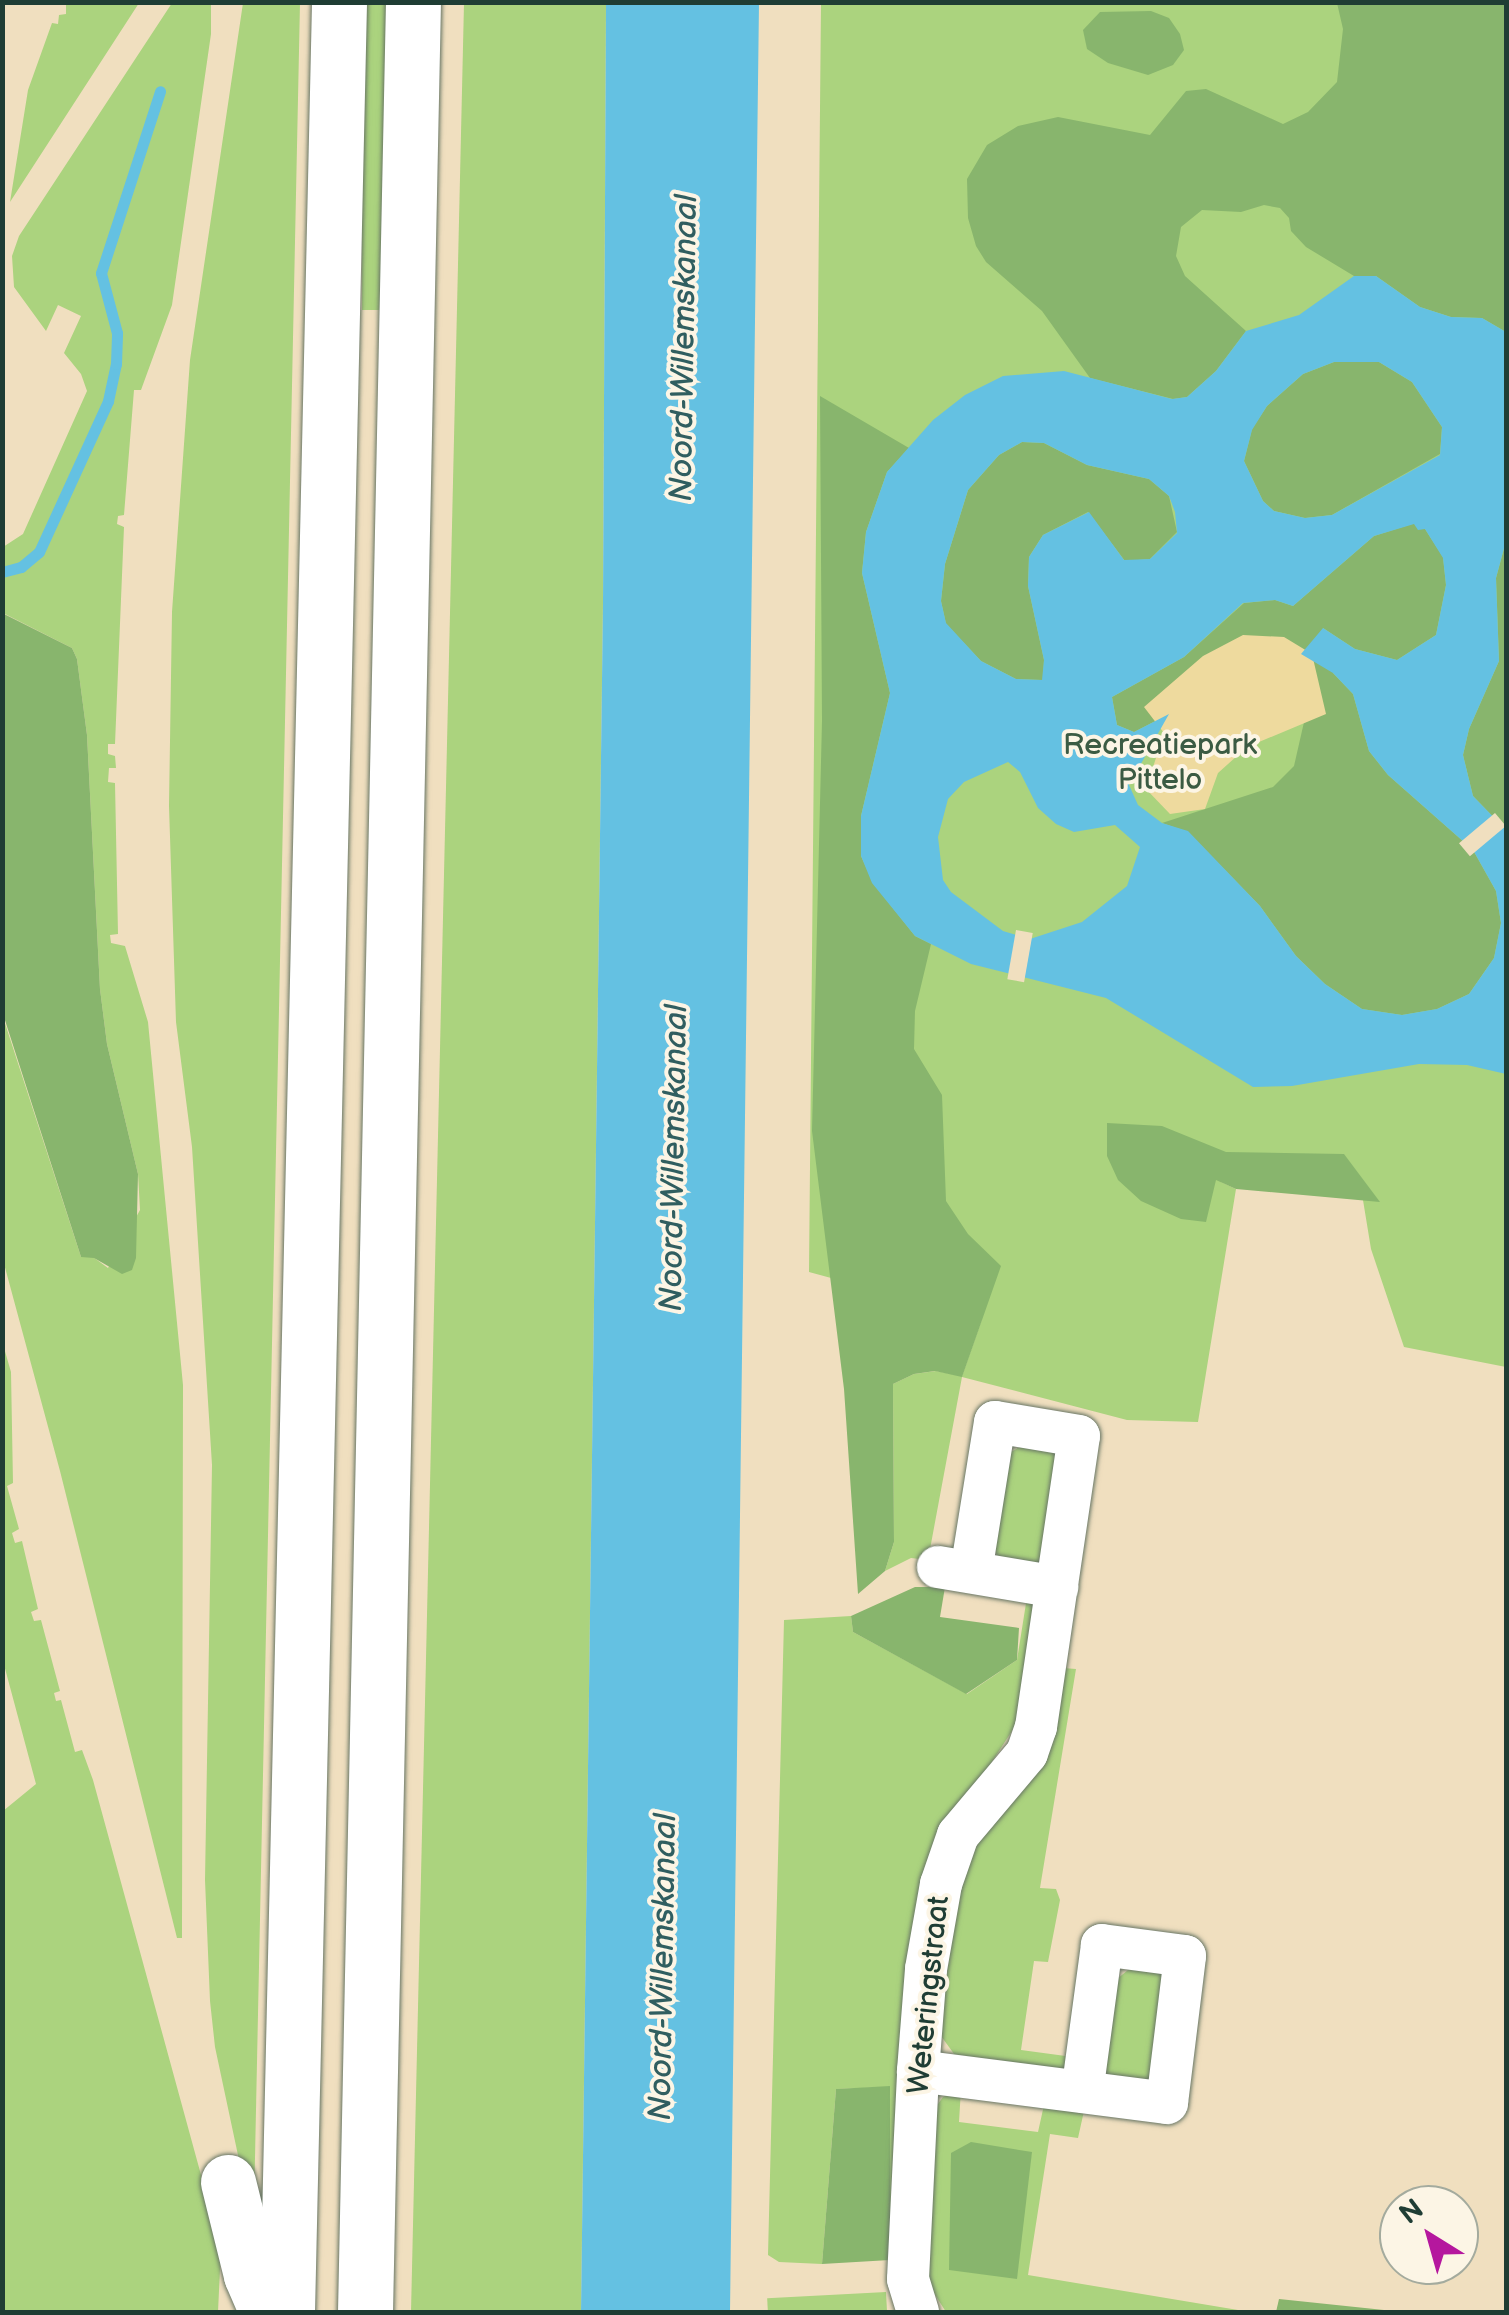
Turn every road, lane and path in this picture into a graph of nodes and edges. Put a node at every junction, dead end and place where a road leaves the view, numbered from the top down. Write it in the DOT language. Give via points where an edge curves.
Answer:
graph roads {
  1 [pos="339,2"];
  2 [pos="413,2"];
  3 [pos="1057,1587"];
  4 [pos="918,2071"];
  5 [pos="1082,2092"];
  6 [pos="228,2182"];
  7 [pos="267,2312"];
  8 [pos="287,2312"];
  9 [pos="365,2312"];
  10 [pos="918,2312"];
  1 -- 8 [label="highway"];
  2 -- 9 [label="highway"];
  3 -- 3 [label="street, Weteringstraat" via="1080,1436 995,1422 955,1570"];
  3 -- 4 [label="street, Weteringstraat" via="1027,1753 958,1835 946,1864 926,1969"];
  4 -- 5 [label="street"];
  4 -- 10 [label="street, Weteringstraat" via="908,2280"];
  6 -- 7 [label="highway"];
}
